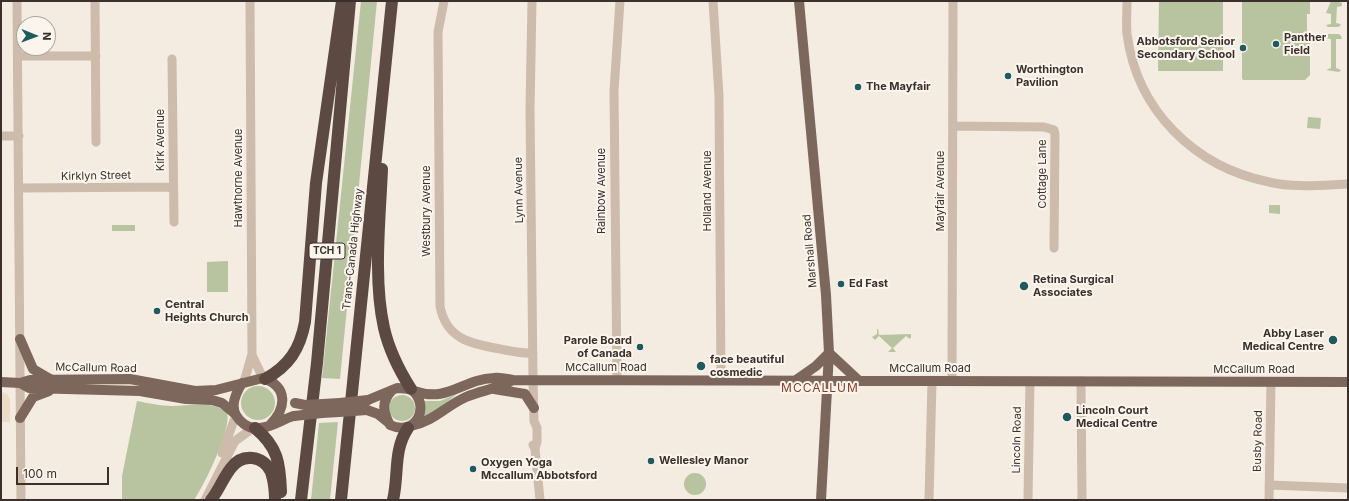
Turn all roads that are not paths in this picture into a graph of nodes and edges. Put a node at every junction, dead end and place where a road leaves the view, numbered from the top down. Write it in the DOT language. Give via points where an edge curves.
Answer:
graph roads {
  1 [pos="17,1"];
  2 [pos="95,1"];
  3 [pos="250,1"];
  4 [pos="342,1"];
  5 [pos="350,1"];
  6 [pos="392,1"];
  7 [pos="444,1"];
  8 [pos="532,1"];
  9 [pos="620,1"];
  10 [pos="713,1"];
  11 [pos="799,1"];
  12 [pos="953,1"];
  13 [pos="1127,1"];
  14 [pos="17,16"];
  15 [pos="18,56"];
  16 [pos="56,56"];
  17 [pos="96,56"];
  18 [pos="172,58"];
  19 [pos="385,74"];
  20 [pos="953,126"];
  21 [pos="1,136"];
  22 [pos="19,136"];
  23 [pos="100,137"];
  24 [pos="1348,184"];
  25 [pos="173,187"];
  26 [pos="20,188"];
  27 [pos="174,222"];
  28 [pos="1054,248"];
  29 [pos="20,339"];
  30 [pos="533,353"];
  31 [pos="829,353"];
  32 [pos="252,354"];
  33 [pos="264,379"];
  34 [pos="533,379"];
  35 [pos="52,380"];
  36 [pos="513,380"];
  37 [pos="617,380"];
  38 [pos="721,380"];
  39 [pos="796,380"];
  40 [pos="828,380"];
  41 [pos="858,380"];
  42 [pos="932,381"];
  43 [pos="952,381"];
  44 [pos="1030,381"];
  45 [pos="1081,381"];
  46 [pos="1,382"];
  47 [pos="1271,382"];
  48 [pos="1348,382"];
  49 [pos="20,383"];
  50 [pos="243,383"];
  51 [pos="492,389"];
  52 [pos="53,390"];
  53 [pos="392,390"];
  54 [pos="413,390"];
  55 [pos="280,391"];
  56 [pos="368,405"];
  57 [pos="534,408"];
  58 [pos="322,409"];
  59 [pos="235,414"];
  60 [pos="20,418"];
  61 [pos="270,425"];
  62 [pos="390,425"];
  63 [pos="409,427"];
  64 [pos="254,428"];
  65 [pos="217,475"];
  66 [pos="1269,485"];
  67 [pos="1348,488"];
  68 [pos="21,500"];
  69 [pos="206,500"];
  70 [pos="211,500"];
  71 [pos="275,500"];
  72 [pos="281,500"];
  73 [pos="301,500"];
  74 [pos="341,500"];
  75 [pos="393,500"];
  76 [pos="540,500"];
  77 [pos="821,500"];
  78 [pos="929,500"];
  79 [pos="1028,500"];
  80 [pos="1082,500"];
  81 [pos="1269,500"];
  1 -- 14 [label="street"];
  2 -- 17 [label="street"];
  3 -- 32 [label="street, Hawthorne Avenue"];
  4 -- 33 [label="highway" via="316,183 306,322 292,358 278,372"];
  5 -- 73 [label="highway, TCH 1" via="317,363"];
  6 -- 19 [label="highway, Trans-Canada Highway"];
  7 -- 30 [label="street, Westbury Avenue" via="438,32 442,316 453,333 463,340 479,346"];
  8 -- 30 [label="street, Lynn Avenue" via="530,110"];
  9 -- 37 [label="street, Rainbow Avenue" via="614,91"];
  10 -- 38 [label="street, Holland Avenue" via="719,96"];
  11 -- 31 [label="main road, Marshall Road"];
  12 -- 20 [label="street, Mayfair Avenue"];
  13 -- 24 [label="street" via="1128,37 1134,66 1164,121 1188,145 1228,170 1270,183"];
  15 -- 22 [label="street"];
  16 -- 17 [label="street"];
  17 -- 23 [label="street"];
  18 -- 25 [label="street, Kirk Avenue"];
  19 -- 54 [label="highway" via="379,249 381,306 390,349"];
  19 -- 74 [label="highway, Trans-Canada Highway"];
  20 -- 28 [label="street, Cottage Lane" via="1044,127 1054,130"];
  20 -- 43 [label="street, Mayfair Avenue"];
  21 -- 22 [label="street"];
  22 -- 26 [label="street"];
  25 -- 26 [label="street, Kirklyn Street"];
  25 -- 27 [label="street, Kirk Avenue"];
  26 -- 29 [label="street"];
  29 -- 35 [label="main road" via="33,369"];
  29 -- 49 [label="street"];
  30 -- 34 [label="street, Lynn Avenue"];
  31 -- 39 [label="main road"];
  31 -- 40 [label="main road, Marshall Road"];
  31 -- 41 [label="main road"];
  32 -- 33 [label="street, Hawthorne Avenue"];
  32 -- 50 [label="street, Hawthorne Avenue"];
  33 -- 50 [label="main road"];
  33 -- 55 [label="main road"];
  34 -- 36 [label="main road, McCallum Road"];
  34 -- 37 [label="main road, McCallum Road"];
  34 -- 57 [label="street, Lynn Avenue"];
  35 -- 49 [label="main road, McCallum Road" via="30,380"];
  35 -- 50 [label="main road, McCallum Road" via="130,379 194,391 216,390"];
  36 -- 51 [label="main road, McCallum Road"];
  36 -- 54 [label="main road, McCallum Road" via="489,378 434,396"];
  37 -- 38 [label="main road, McCallum Road"];
  38 -- 39 [label="main road, McCallum Road"];
  39 -- 40 [label="main road, McCallum Road"];
  40 -- 41 [label="main road, McCallum Road"];
  40 -- 77 [label="main road, Marshall Road"];
  41 -- 42 [label="main road, McCallum Road"];
  42 -- 43 [label="main road, McCallum Road"];
  42 -- 78 [label="street"];
  43 -- 44 [label="main road, McCallum Road"];
  44 -- 45 [label="main road, McCallum Road"];
  44 -- 79 [label="street, Lincoln Road"];
  45 -- 47 [label="main road, McCallum Road"];
  45 -- 80 [label="street"];
  46 -- 49 [label="main road, McCallum Road"];
  47 -- 48 [label="main road, McCallum Road"];
  47 -- 66 [label="street, Busby Road"];
  49 -- 52 [label="main road, McCallum Road" via="29,388"];
  49 -- 60 [label="street"];
  50 -- 59 [label="main road" via="233,401"];
  51 -- 57 [label="main road" via="524,394"];
  51 -- 63 [label="main road, McCallum Road" via="455,402 429,421"];
  52 -- 59 [label="main road, McCallum Road" via="117,389 212,400 222,403"];
  52 -- 60 [label="main road" via="33,397"];
  53 -- 54 [label="main road" via="403,387"];
  53 -- 56 [label="main road"];
  53 -- 62 [label="main road" via="383,406"];
  54 -- 63 [label="main road" via="421,406 418,418"];
  55 -- 58 [label="main road, bridge" via="295,403"];
  55 -- 61 [label="main road" via="283,406 280,414"];
  56 -- 58 [label="main road, bridge"];
  56 -- 62 [label="main road"];
  57 -- 76 [label="street, Lynn Avenue" via="531,443 535,449"];
  58 -- 61 [label="main road, bridge"];
  59 -- 64 [label="main road" via="243,423"];
  59 -- 65 [label="street"];
  60 -- 68 [label="street"];
  61 -- 64 [label="main road"];
  62 -- 63 [label="main road"];
  63 -- 75 [label="highway" via="398,449"];
  64 -- 65 [label="street" via="234,441"];
  64 -- 72 [label="highway" via="267,438 275,451 280,473"];
  65 -- 69 [label="street"];
  66 -- 67 [label="street"];
  66 -- 81 [label="street, Busby Road"];
  70 -- 71 [label="highway" via="231,468 247,457 259,460 267,467 274,484"];
}
